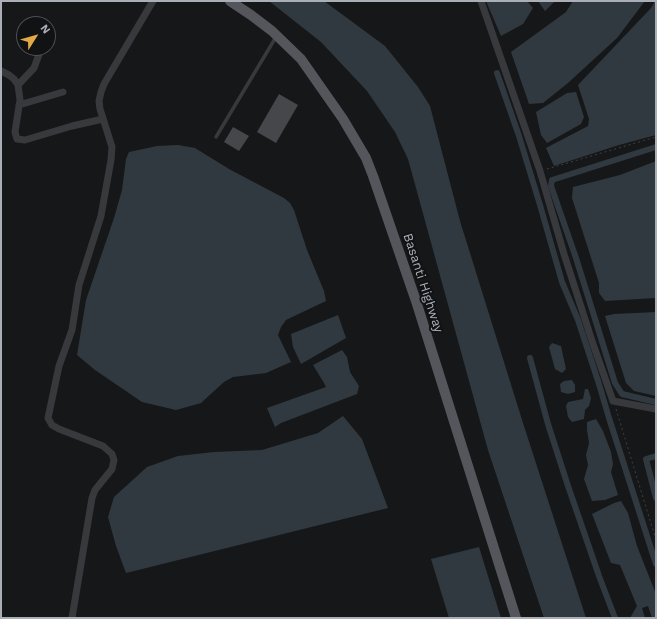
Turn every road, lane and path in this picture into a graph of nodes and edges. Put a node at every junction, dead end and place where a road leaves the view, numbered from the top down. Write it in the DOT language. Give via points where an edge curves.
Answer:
graph roads {
  1 [pos="153,1"];
  2 [pos="230,1"];
  3 [pos="481,1"];
  4 [pos="277,35"];
  5 [pos="38,56"];
  6 [pos="1,71"];
  7 [pos="18,85"];
  8 [pos="63,92"];
  9 [pos="19,105"];
  10 [pos="103,119"];
  11 [pos="216,137"];
  12 [pos="656,137"];
  13 [pos="540,171"];
  14 [pos="614,400"];
  15 [pos="656,409"];
  16 [pos="656,540"];
  17 [pos="72,618"];
  18 [pos="516,618"];
  1 -- 10 [label="street" via="104,84 99,101"];
  2 -- 4 [label="main road, Basanti Highway"];
  3 -- 13 [label="street"];
  4 -- 11 [label="lane"];
  4 -- 18 [label="main road, Basanti Highway" via="301,59 324,90 354,136 374,176 454,418"];
  5 -- 7 [label="street" via="34,68"];
  6 -- 7 [label="street"];
  7 -- 9 [label="street"];
  8 -- 9 [label="street"];
  9 -- 10 [label="street" via="15,132 17,139 21,140"];
  10 -- 17 [label="street" via="112,147 104,202 79,285 72,330 59,366 48,418 52,425 59,429 103,446 112,454 114,460 112,469 95,490 92,498"];
  12 -- 13 [label="path"];
  13 -- 14 [label="street" via="593,344"];
  14 -- 15 [label="street"];
  14 -- 16 [label="path"];
}
